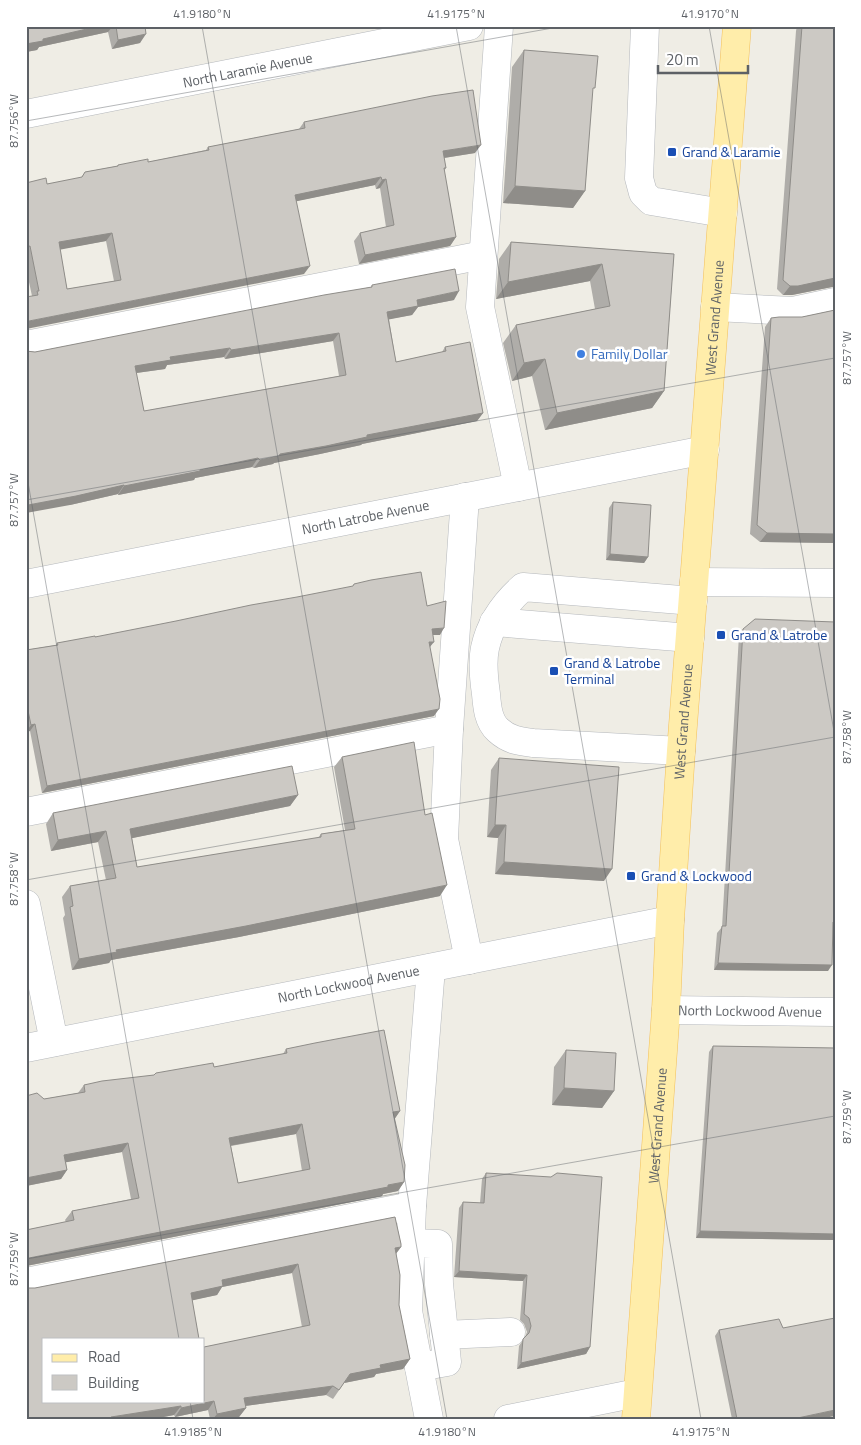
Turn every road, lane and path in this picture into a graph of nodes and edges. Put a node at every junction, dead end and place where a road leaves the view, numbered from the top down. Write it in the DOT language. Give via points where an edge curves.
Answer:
graph roads {
  1 [pos="469,26"];
  2 [pos="499,26"];
  3 [pos="645,26"];
  4 [pos="737,26"];
  5 [pos="26,114"];
  6 [pos="723,213"];
  7 [pos="483,255"];
  8 [pos="835,302"];
  9 [pos="715,307"];
  10 [pos="26,345"];
  11 [pos="704,450"];
  12 [pos="518,487"];
  13 [pos="464,498"];
  14 [pos="835,583"];
  15 [pos="26,584"];
  16 [pos="694,592"];
  17 [pos="494,622"];
  18 [pos="690,638"];
  19 [pos="449,729"];
  20 [pos="681,750"];
  21 [pos="26,812"];
  22 [pos="26,904"];
  23 [pos="670,920"];
  24 [pos="469,960"];
  25 [pos="431,968"];
  26 [pos="666,1010"];
  27 [pos="835,1012"];
  28 [pos="54,1042"];
  29 [pos="26,1048"];
  30 [pos="412,1206"];
  31 [pos="411,1243"];
  32 [pos="26,1282"];
  33 [pos="511,1332"];
  34 [pos="444,1335"];
  35 [pos="419,1367"];
  36 [pos="637,1406"];
  37 [pos="429,1419"];
  38 [pos="508,1419"];
  1 -- 5 [label="street, North Laramie Avenue"];
  2 -- 7 [label="street"];
  3 -- 6 [label="street" via="639,178 644,193 651,201"];
  4 -- 6 [label="main road, West Grand Avenue"];
  6 -- 9 [label="main road, West Grand Avenue"];
  7 -- 10 [label="street"];
  7 -- 12 [label="street" via="480,307"];
  8 -- 9 [label="street" via="793,311"];
  9 -- 11 [label="main road, West Grand Avenue"];
  11 -- 12 [label="street, North Latrobe Avenue"];
  11 -- 16 [label="main road, West Grand Avenue"];
  12 -- 13 [label="street, North Latrobe Avenue"];
  13 -- 15 [label="street, North Latrobe Avenue"];
  13 -- 19 [label="street"];
  14 -- 16 [label="street"];
  16 -- 17 [label="street" via="523,587 512,596"];
  16 -- 18 [label="main road, West Grand Avenue"];
  17 -- 18 [label="street"];
  17 -- 20 [label="street" via="485,649 488,711 496,728 512,740"];
  18 -- 20 [label="main road, West Grand Avenue"];
  19 -- 21 [label="street"];
  19 -- 24 [label="street" via="444,840"];
  20 -- 23 [label="main road, West Grand Avenue"];
  22 -- 28 [label="street"];
  23 -- 24 [label="street, North Lockwood Avenue"];
  23 -- 26 [label="main road, West Grand Avenue"];
  24 -- 25 [label="street, North Lockwood Avenue"];
  25 -- 28 [label="street, North Lockwood Avenue"];
  25 -- 30 [label="street"];
  26 -- 27 [label="street, North Lockwood Avenue"];
  26 -- 36 [label="main road, West Grand Avenue"];
  28 -- 29 [label="street, North Lockwood Avenue"];
  30 -- 31 [label="street"];
  30 -- 32 [label="street"];
  31 -- 34 [label="street" via="438,1244"];
  31 -- 35 [label="street" via="408,1311"];
  33 -- 34 [label="street"];
  34 -- 35 [label="street" via="447,1362"];
  35 -- 37 [label="street"];
  36 -- 38 [label="street"];
}
